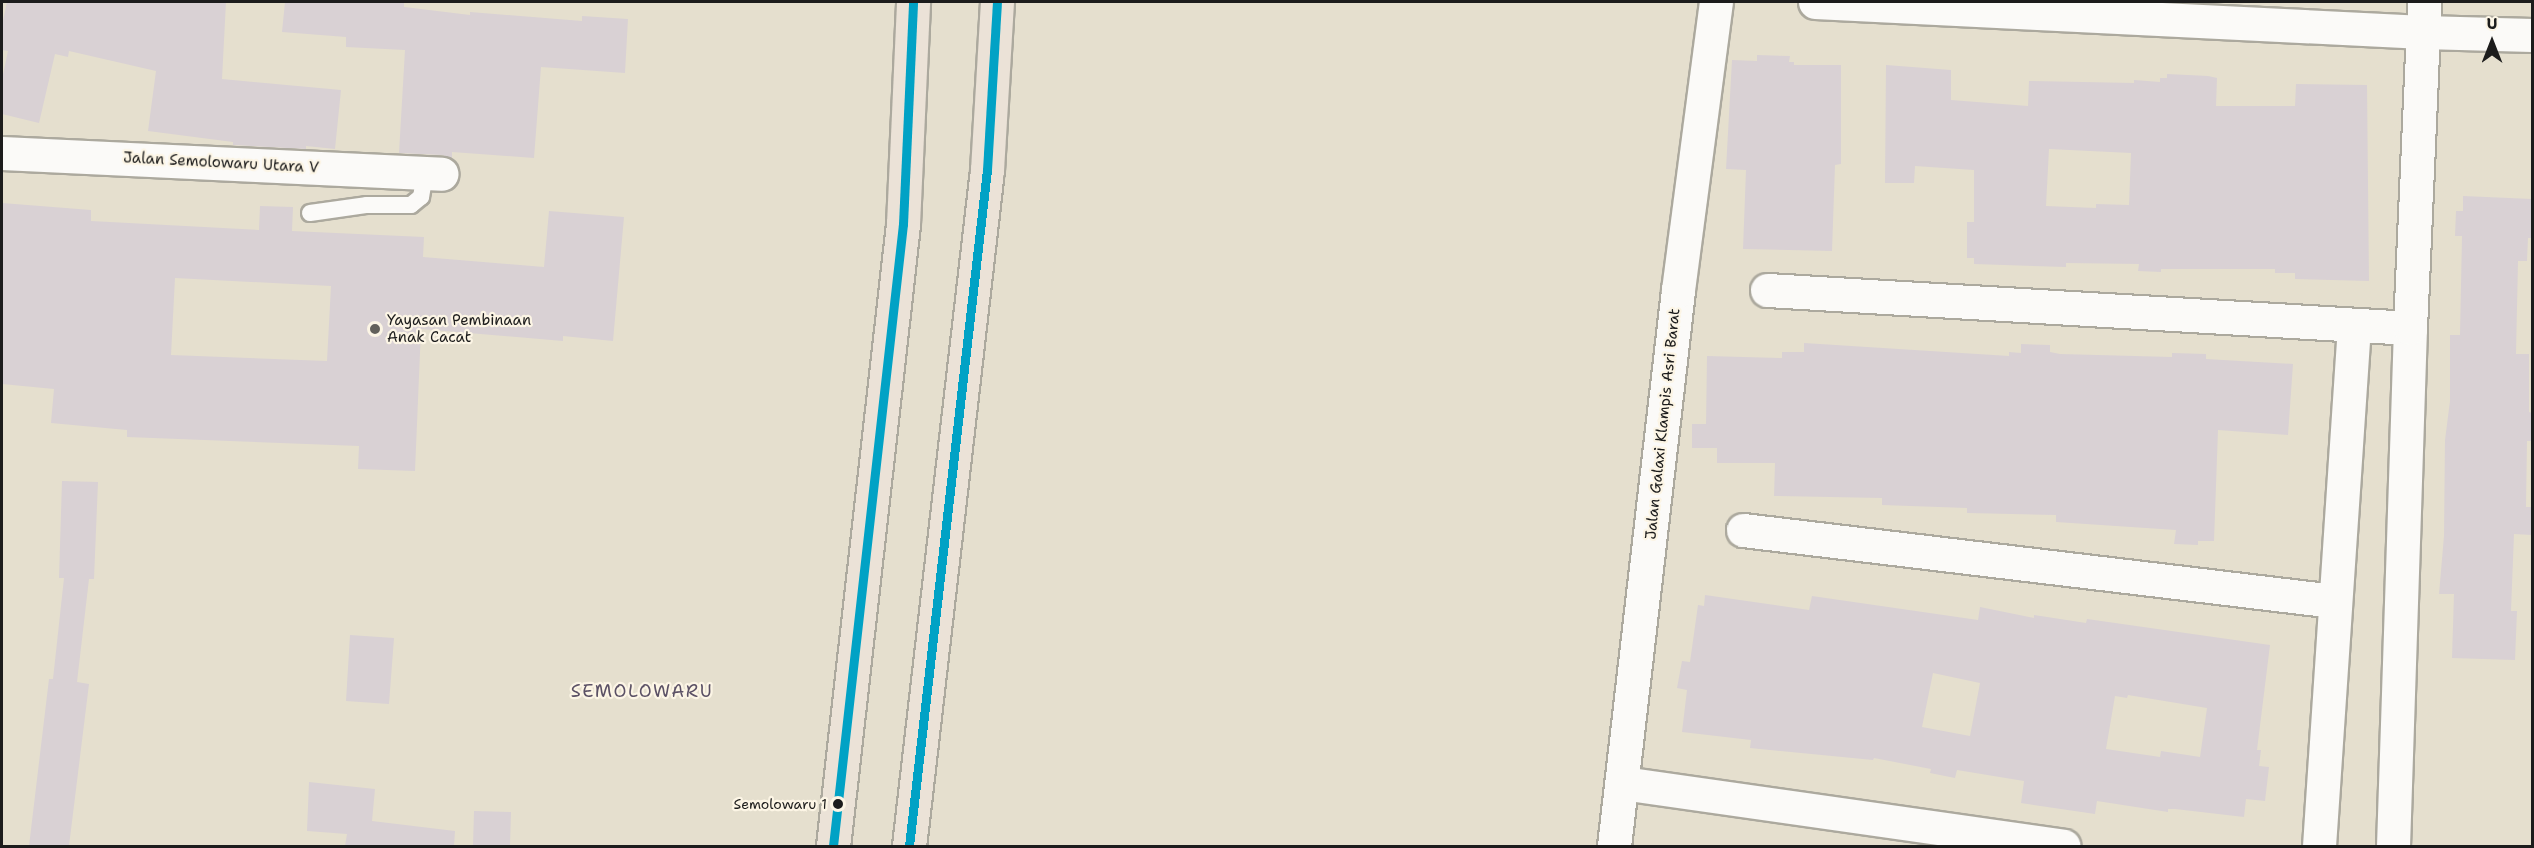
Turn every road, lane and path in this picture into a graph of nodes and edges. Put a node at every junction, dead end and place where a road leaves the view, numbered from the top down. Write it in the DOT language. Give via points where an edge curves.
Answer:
graph roads {
  1 [pos="913,2"];
  2 [pos="997,2"];
  3 [pos="1716,2"];
  4 [pos="1815,2"];
  5 [pos="2423,17"];
  6 [pos="2532,35"];
  7 [pos="2,153"];
  8 [pos="433,174"];
  9 [pos="310,213"];
  10 [pos="1767,290"];
  11 [pos="2354,326"];
  12 [pos="2410,328"];
  13 [pos="1743,530"];
  14 [pos="2334,601"];
  15 [pos="1622,783"];
  16 [pos="833,846"];
  17 [pos="909,846"];
  18 [pos="1614,846"];
  19 [pos="2064,846"];
  20 [pos="2319,846"];
  21 [pos="2393,846"];
  1 -- 16 [label="main road" via="903,224"];
  2 -- 17 [label="main road" via="987,170"];
  3 -- 15 [label="street, Jalan Galaxi Klampis Asri Barat" via="1678,290"];
  4 -- 5 [label="street"];
  5 -- 6 [label="street"];
  5 -- 12 [label="street"];
  7 -- 8 [label="street, Jalan Semolowaru Utara V"];
  8 -- 9 [label="lane" via="411,205 367,205"];
  10 -- 11 [label="street"];
  11 -- 12 [label="street"];
  11 -- 14 [label="street"];
  12 -- 21 [label="street"];
  13 -- 14 [label="street"];
  14 -- 20 [label="street"];
  15 -- 18 [label="street, Jalan Galaxi Klampis Asri Barat"];
  15 -- 19 [label="street"];
}
